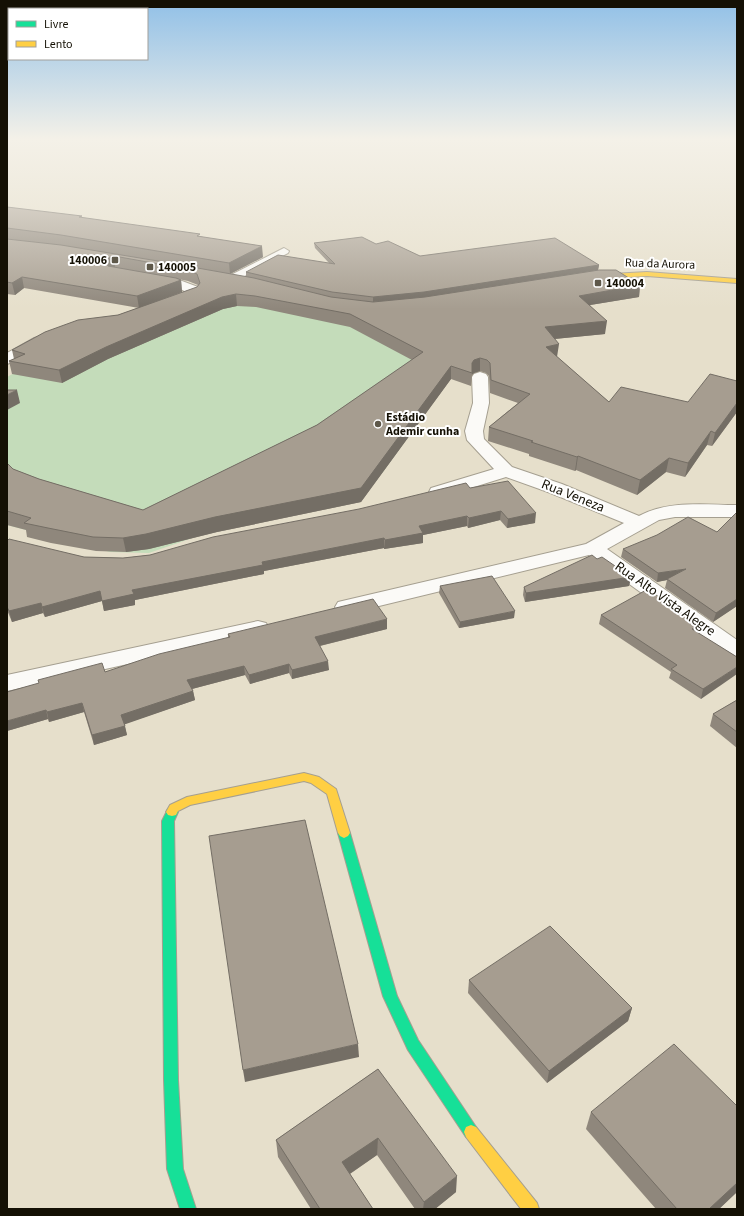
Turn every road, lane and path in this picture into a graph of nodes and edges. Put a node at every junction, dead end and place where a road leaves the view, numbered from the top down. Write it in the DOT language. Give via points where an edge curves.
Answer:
graph roads {
  1 [pos="284,251"];
  2 [pos="190,272"];
  3 [pos="136,277"];
  4 [pos="583,278"];
  5 [pos="227,279"];
  6 [pos="737,281"];
  7 [pos="243,282"];
  8 [pos="173,283"];
  9 [pos="159,306"];
  10 [pos="52,335"];
  11 [pos="7,359"];
  12 [pos="480,377"];
  13 [pos="506,471"];
  14 [pos="420,496"];
  15 [pos="737,511"];
  16 [pos="640,523"];
  17 [pos="593,548"];
  18 [pos="329,611"];
  19 [pos="274,624"];
  20 [pos="737,651"];
  21 [pos="7,683"];
  22 [pos="188,1209"];
  23 [pos="531,1209"];
  1 -- 5 [label="lane"];
  2 -- 8 [label="street"];
  3 -- 8 [label="street"];
  4 -- 6 [label="street, Rua da Aurora" via="656,274"];
  5 -- 7 [label="street"];
  8 -- 9 [label="street" via="194,290 193,294"];
  10 -- 11 [label="street"];
  12 -- 13 [label="street, Rua Veneza" via="481,403 474,430 476,440"];
  13 -- 14 [label="street"];
  13 -- 16 [label="street, Rua Veneza"];
  15 -- 16 [label="street" via="675,510 653,516"];
  16 -- 17 [label="street"];
  17 -- 18 [label="street"];
  17 -- 20 [label="street, Rua Alto Vista Alegre"];
  19 -- 21 [label="street"];
  22 -- 23 [label="street" via="175,1169 168,821 174,808 187,801 304,777 315,780 332,792 390,996 413,1045 469,1130"];
}
